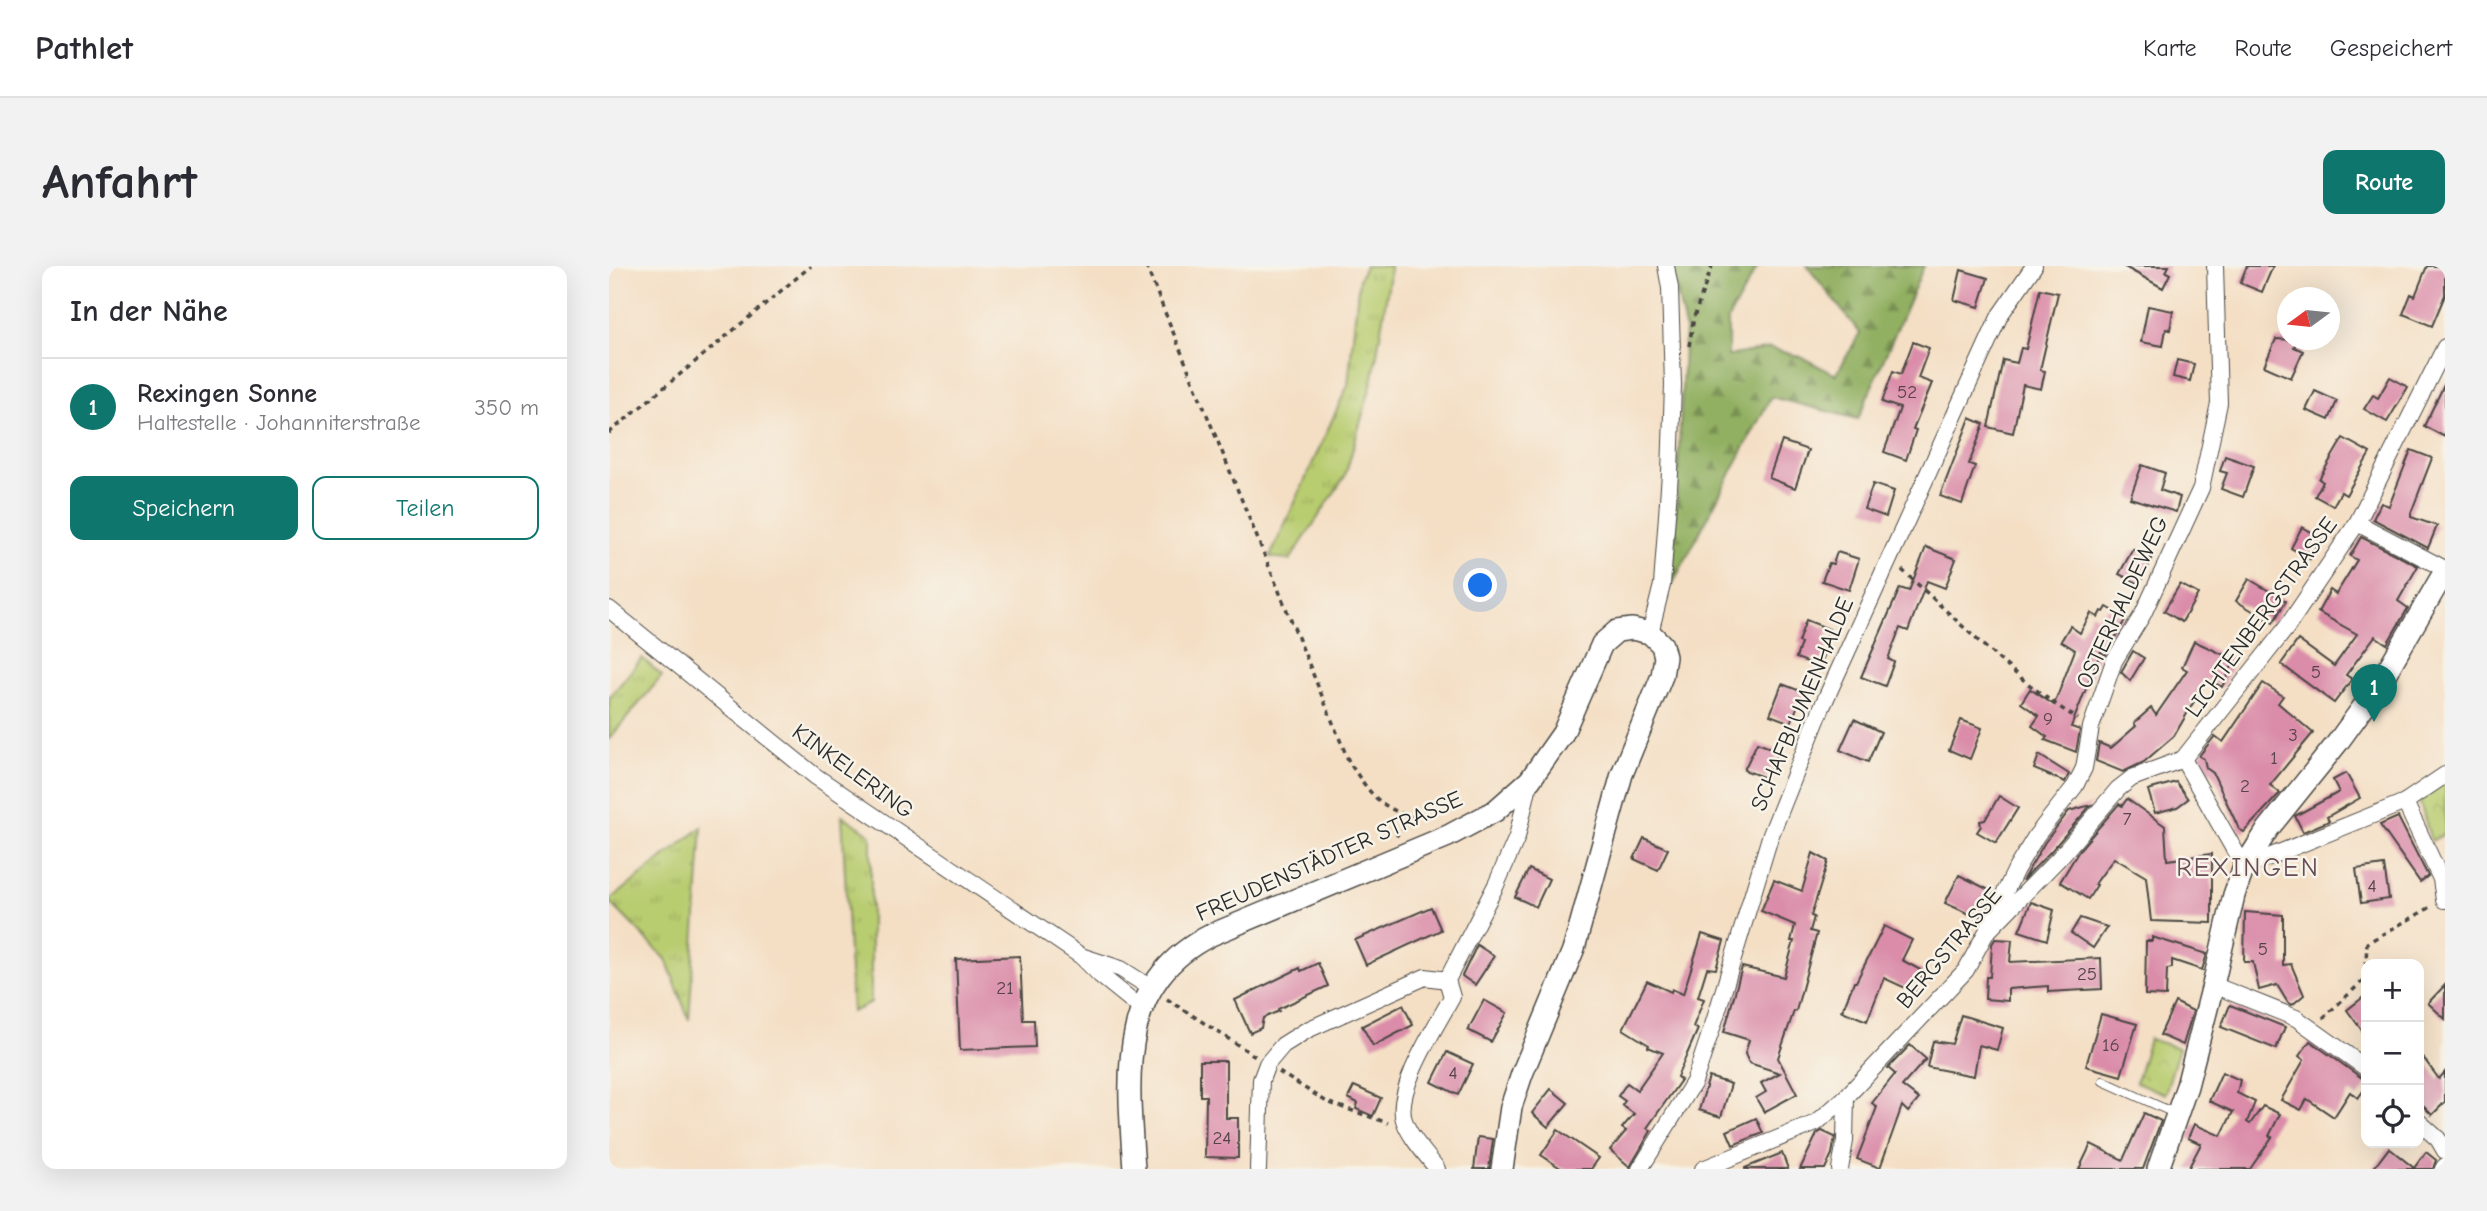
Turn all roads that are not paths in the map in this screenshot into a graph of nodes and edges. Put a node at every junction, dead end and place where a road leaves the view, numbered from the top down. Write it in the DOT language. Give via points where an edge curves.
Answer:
graph roads {
  1 [pos="1665,266"];
  2 [pos="2034,266"];
  3 [pos="2215,266"];
  4 [pos="2445,347"];
  5 [pos="2357,523"];
  6 [pos="2445,570"];
  7 [pos="609,609"];
  8 [pos="1650,633"];
  9 [pos="2183,759"];
  10 [pos="2445,775"];
  11 [pos="1530,780"];
  12 [pos="2406,802"];
  13 [pos="2244,867"];
  14 [pos="2444,902"];
  15 [pos="1986,933"];
  16 [pos="1081,956"];
  17 [pos="1447,980"];
  18 [pos="2214,985"];
  19 [pos="1151,989"];
  20 [pos="1141,1008"];
  21 [pos="2361,1064"];
  22 [pos="2103,1081"];
  23 [pos="1846,1097"];
  24 [pos="2177,1115"];
  25 [pos="2424,1126"];
  26 [pos="2445,1151"];
  27 [pos="1135,1169"];
  28 [pos="1258,1169"];
  29 [pos="1437,1169"];
  30 [pos="1502,1169"];
  31 [pos="1640,1169"];
  32 [pos="1703,1169"];
  33 [pos="1840,1169"];
  34 [pos="2158,1169"];
  1 -- 8 [label="street" via="1670,288 1670,473 1663,585"];
  2 -- 31 [label="street, SCHAFBLUMENHALDE" via="2000,315 1822,707 1770,836 1694,1082"];
  3 -- 15 [label="street, OSTERHALDEWEG" via="2219,403 2201,488 2143,614 2114,661 2091,727 2084,768 2016,869"];
  4 -- 5 [label="street, LICHTENBERGSTRASSE"];
  5 -- 6 [label="street"];
  5 -- 9 [label="street, LICHTENBERGSTRASSE" via="2287,627"];
  6 -- 13 [label="street" via="2377,688"];
  7 -- 16 [label="street, KINKELERING" via="815,776"];
  8 -- 11 [label="street, FREUDENSTÄDTER STRASSE" via="1617,631 1602,644 1563,733"];
  8 -- 30 [label="street" via="1662,645 1662,676 1622,774 1574,948 1511,1107"];
  9 -- 13 [label="street"];
  9 -- 15 [label="street, BERGSTRASSE" via="2132,778 2118,789"];
  10 -- 12 [label="street"];
  11 -- 17 [label="street" via="1517,837"];
  11 -- 19 [label="street, FREUDENSTÄDTER STRASSE" via="1495,811 1448,836 1197,941 1164,970"];
  12 -- 13 [label="street"];
  12 -- 14 [label="street" via="2441,879"];
  13 -- 18 [label="street"];
  15 -- 23 [label="street, BERGSTRASSE" via="1966,970"];
  16 -- 19 [label="street, KINKELERING" via="1121,969"];
  16 -- 20 [label="street, KINKELERING"];
  17 -- 28 [label="street" via="1425,977 1283,1045 1261,1080"];
  17 -- 29 [label="street" via="1452,997 1404,1091 1402,1109 1409,1131"];
  18 -- 21 [label="street" via="2297,1018"];
  18 -- 24 [label="street"];
  19 -- 20 [label="street, FREUDENSTÄDTER STRASSE"];
  20 -- 27 [label="street, FREUDENSTÄDTER STRASSE" via="1132,1040 1129,1086"];
  22 -- 24 [label="lane"];
  23 -- 32 [label="street, BERGSTRASSE" via="1815,1123"];
  23 -- 33 [label="street"];
  24 -- 34 [label="street"];
  25 -- 26 [label="street"];
}
